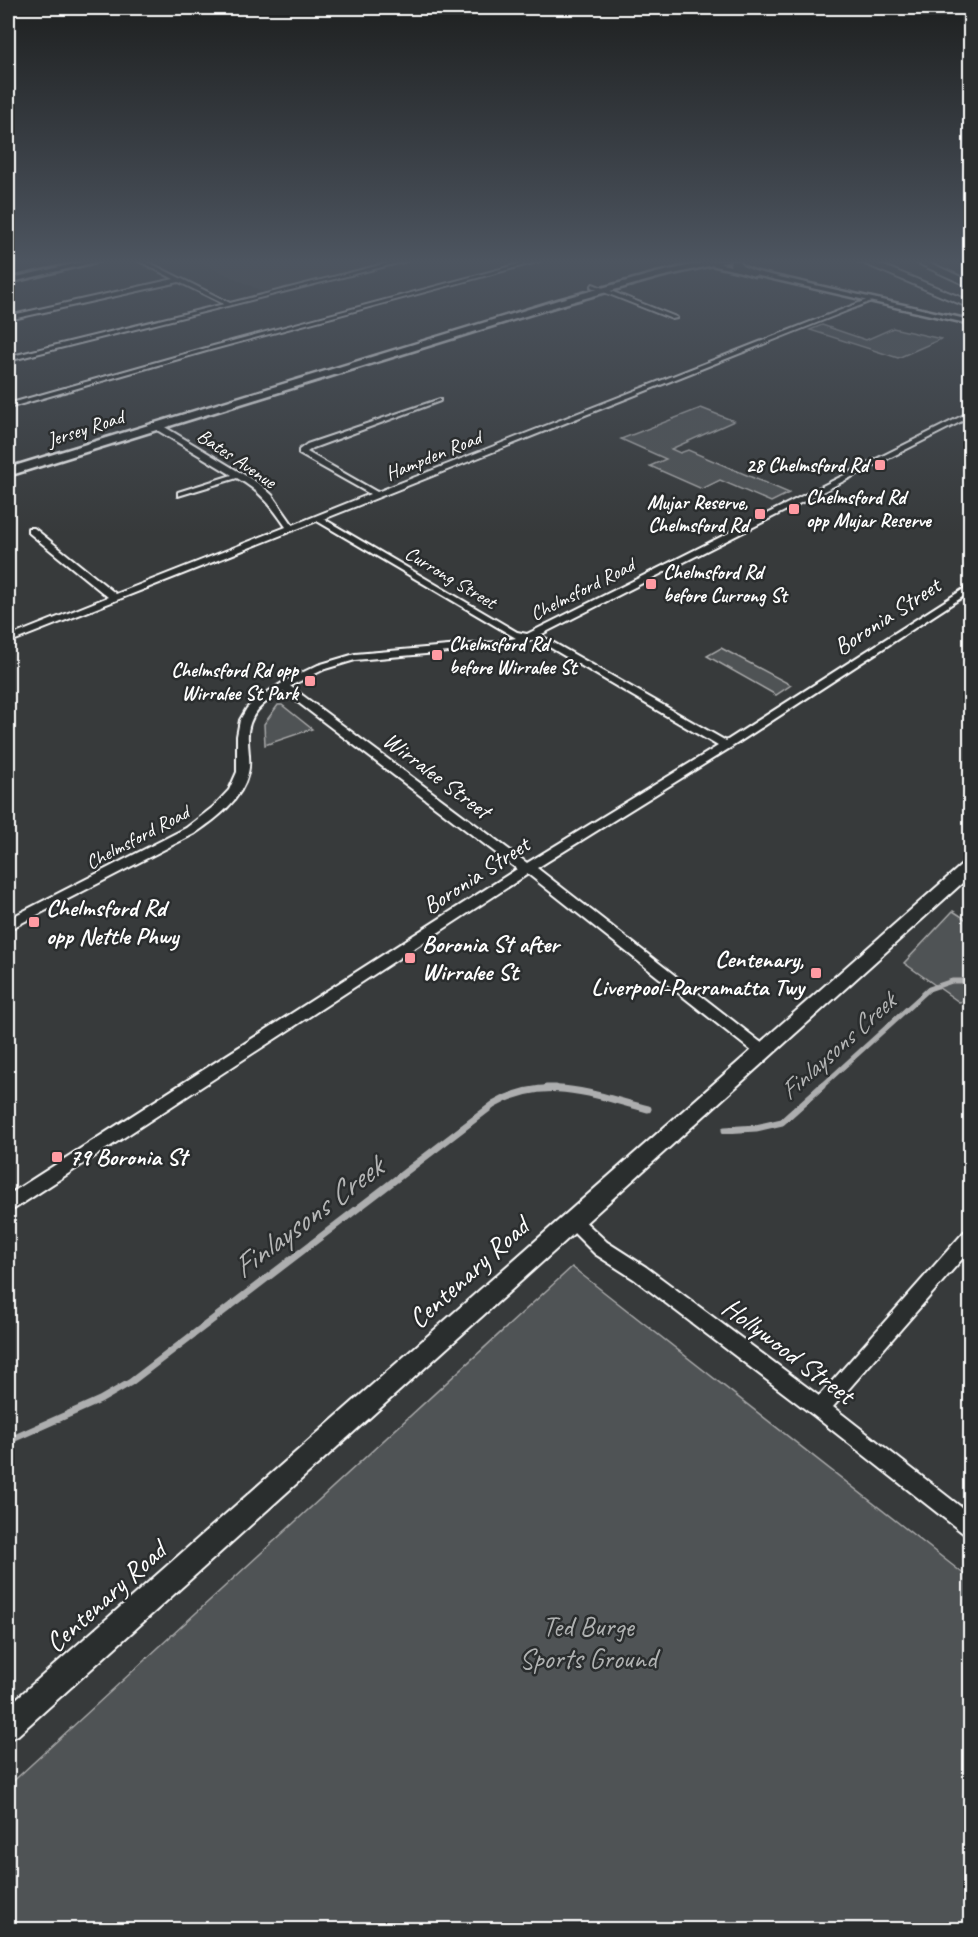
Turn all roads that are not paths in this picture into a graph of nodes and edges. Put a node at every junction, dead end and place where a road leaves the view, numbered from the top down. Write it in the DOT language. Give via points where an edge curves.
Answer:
graph roads {
  1 [pos="37,351"];
  2 [pos="200,351"];
  3 [pos="371,351"];
  4 [pos="393,351"];
  5 [pos="741,351"];
  6 [pos="8,359"];
  7 [pos="438,400"];
  8 [pos="8,406"];
  9 [pos="970,414"];
  10 [pos="155,425"];
  11 [pos="8,462"];
  12 [pos="8,472"];
  13 [pos="238,475"];
  14 [pos="181,494"];
  15 [pos="377,495"];
  16 [pos="317,518"];
  17 [pos="291,528"];
  18 [pos="31,530"];
  19 [pos="970,588"];
  20 [pos="115,598"];
  21 [pos="528,637"];
  22 [pos="8,640"];
  23 [pos="283,686"];
  24 [pos="726,746"];
  25 [pos="970,867"];
  26 [pos="527,869"];
  27 [pos="8,925"];
  28 [pos="763,1052"];
  29 [pos="8,1204"];
  30 [pos="573,1221"];
  31 [pos="970,1238"];
  32 [pos="820,1408"];
  33 [pos="970,1526"];
  34 [pos="8,1725"];
  1 -- 6 [label="street"];
  2 -- 8 [label="street"];
  3 -- 11 [label="highway, Jersey Road"];
  4 -- 10 [label="highway, Jersey Road"];
  5 -- 15 [label="street, Hampden Road"];
  7 -- 15 [label="street" via="302,452"];
  9 -- 21 [label="street, Chelmsford Road"];
  10 -- 12 [label="highway, Jersey Road"];
  10 -- 13 [label="street, Bates Avenue"];
  13 -- 14 [label="street"];
  13 -- 17 [label="street, Bates Avenue" via="269,497"];
  15 -- 16 [label="street, Hampden Road"];
  16 -- 17 [label="street, Hampden Road"];
  16 -- 21 [label="street, Currong Street" via="515,635"];
  17 -- 20 [label="street, Hampden Road"];
  18 -- 20 [label="street"];
  19 -- 24 [label="street, Boronia Street"];
  20 -- 22 [label="street, Hampden Road"];
  21 -- 23 [label="street, Chelmsford Road" via="508,644 349,658"];
  21 -- 24 [label="street, Currong Street" via="541,638"];
  23 -- 26 [label="street, Wirralee Street"];
  23 -- 27 [label="street, Chelmsford Road" via="264,697 246,716 241,734 241,776 215,812 190,831"];
  24 -- 26 [label="street, Boronia Street"];
  25 -- 28 [label="main road, Centenary Road"];
  26 -- 28 [label="street, Wirralee Street"];
  26 -- 29 [label="street, Boronia Street"];
  28 -- 30 [label="main road, Centenary Road"];
  30 -- 32 [label="street, Hollywood Street" via="601,1248"];
  30 -- 34 [label="main road, Centenary Road"];
  31 -- 32 [label="street"];
  32 -- 33 [label="street, Hollywood Street"];
}
